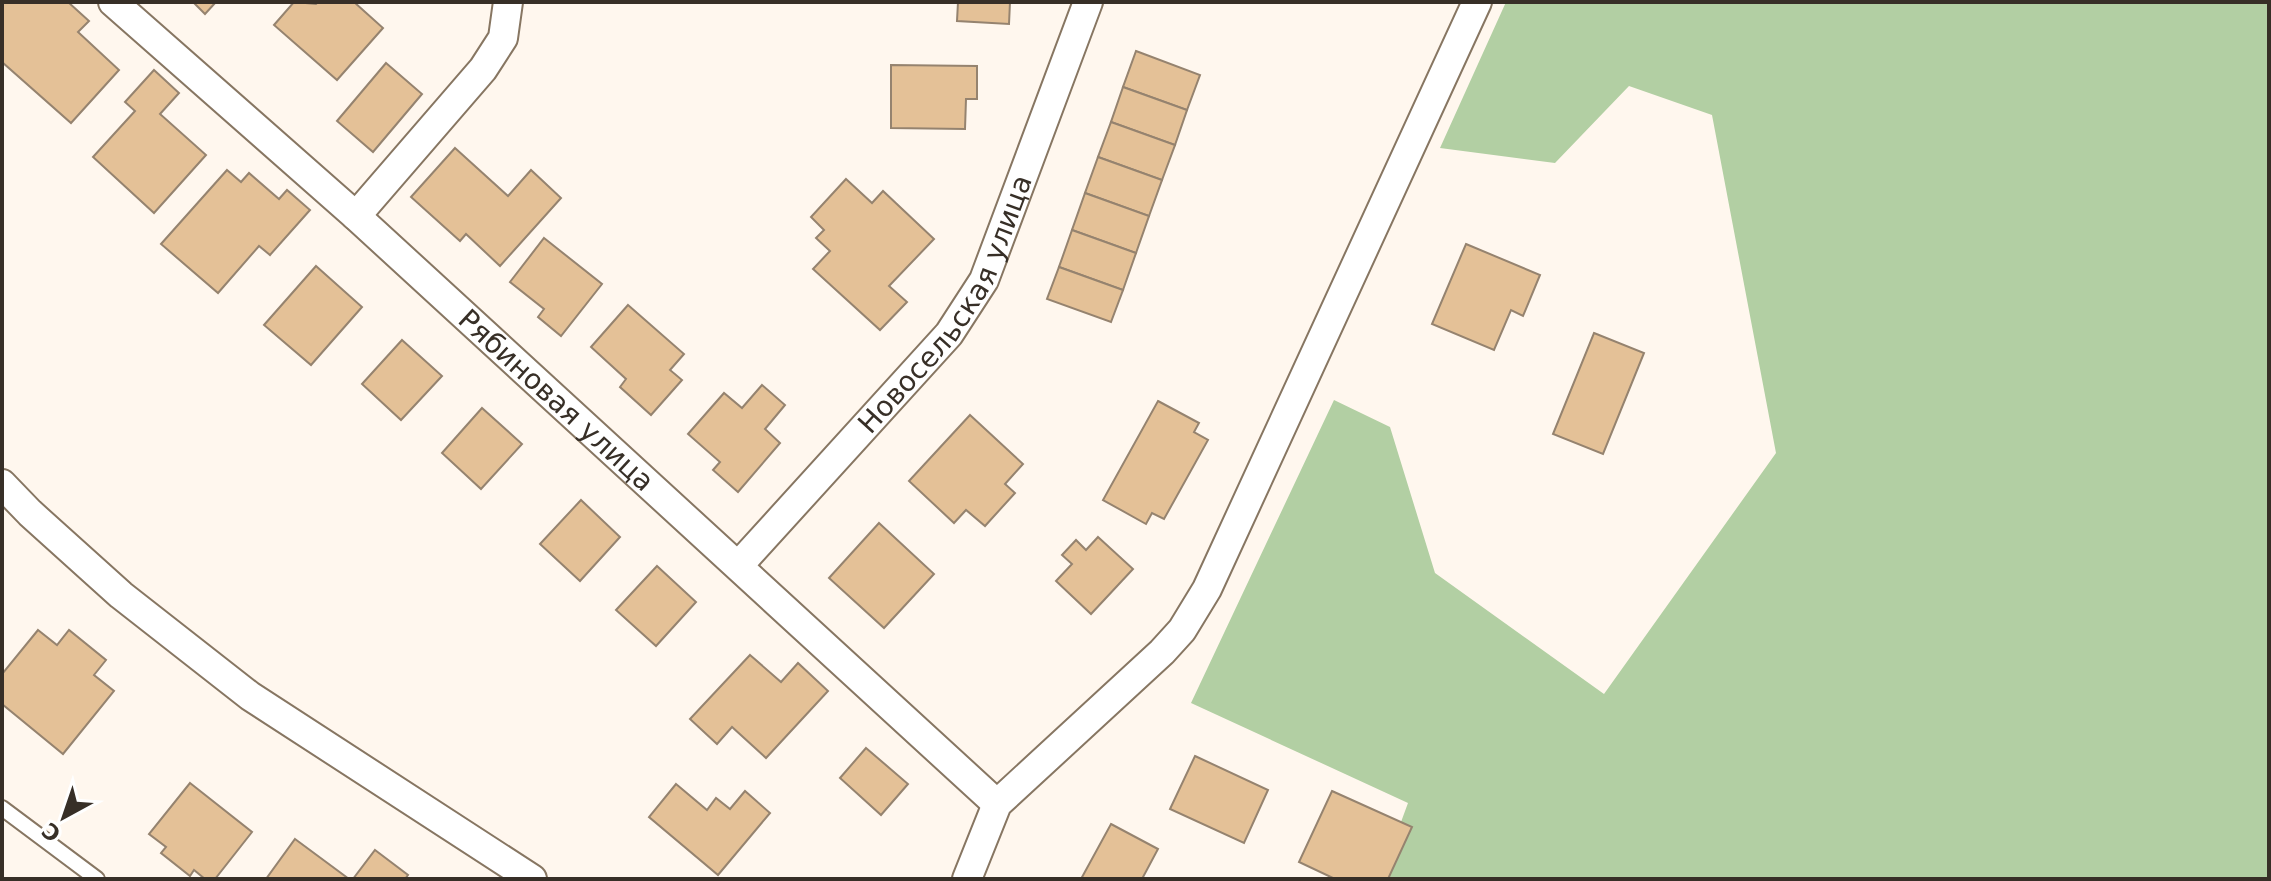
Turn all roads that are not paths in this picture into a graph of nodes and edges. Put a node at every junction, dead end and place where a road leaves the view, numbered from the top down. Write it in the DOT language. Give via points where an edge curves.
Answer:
graph roads {
  1 [pos="113,2"];
  2 [pos="508,2"];
  3 [pos="1088,2"];
  4 [pos="1477,2"];
  5 [pos="356,216"];
  6 [pos="2,484"];
  7 [pos="739,565"];
  8 [pos="997,804"];
  9 [pos="2,808"];
  10 [pos="97,879"];
  11 [pos="532,879"];
  12 [pos="967,879"];
  1 -- 5 [label="street, Рябиновая улица"];
  2 -- 5 [label="street" via="503,38 483,69"];
  3 -- 7 [label="street, Новосельская улица" via="984,280 949,334"];
  4 -- 8 [label="street" via="1207,589 1162,652"];
  5 -- 7 [label="street, Рябиновая улица"];
  6 -- 11 [label="street" via="121,595 250,696"];
  7 -- 8 [label="street, Рябиновая улица"];
  8 -- 12 [label="street"];
  9 -- 10 [label="lane"];
}
